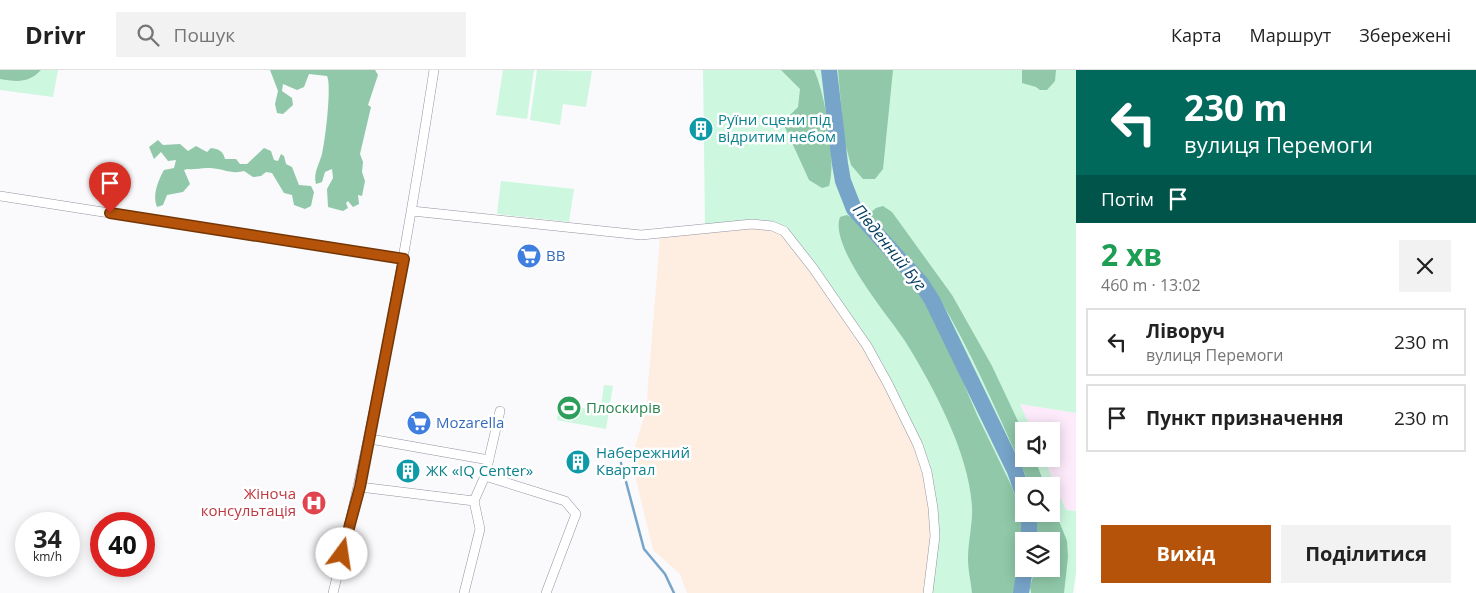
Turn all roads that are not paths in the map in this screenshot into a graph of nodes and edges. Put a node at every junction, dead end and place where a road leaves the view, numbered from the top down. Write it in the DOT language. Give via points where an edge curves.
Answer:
graph roads {
  1 [pos="434,70"];
  2 [pos="0,196"];
  3 [pos="412,211"];
  4 [pos="404,259"];
  5 [pos="500,411"];
  6 [pos="376,440"];
  7 [pos="489,460"];
  8 [pos="485,476"];
  9 [pos="360,487"];
  10 [pos="474,501"];
  11 [pos="333,593"];
  12 [pos="464,593"];
  13 [pos="546,593"];
  14 [pos="928,593"];
  1 -- 3 [label="street"];
  2 -- 4 [label="street"];
  3 -- 4 [label="street"];
  3 -- 14 [label="street" via="641,234 752,224 784,231 867,346 918,445 927,472 933,508 934,536"];
  4 -- 9 [label="street"];
  5 -- 7 [label="street"];
  6 -- 7 [label="street"];
  7 -- 8 [label="street"];
  8 -- 10 [label="street"];
  8 -- 13 [label="street" via="560,499 576,514"];
  9 -- 10 [label="street"];
  9 -- 11 [label="street"];
  10 -- 12 [label="street" via="480,529"];
}
